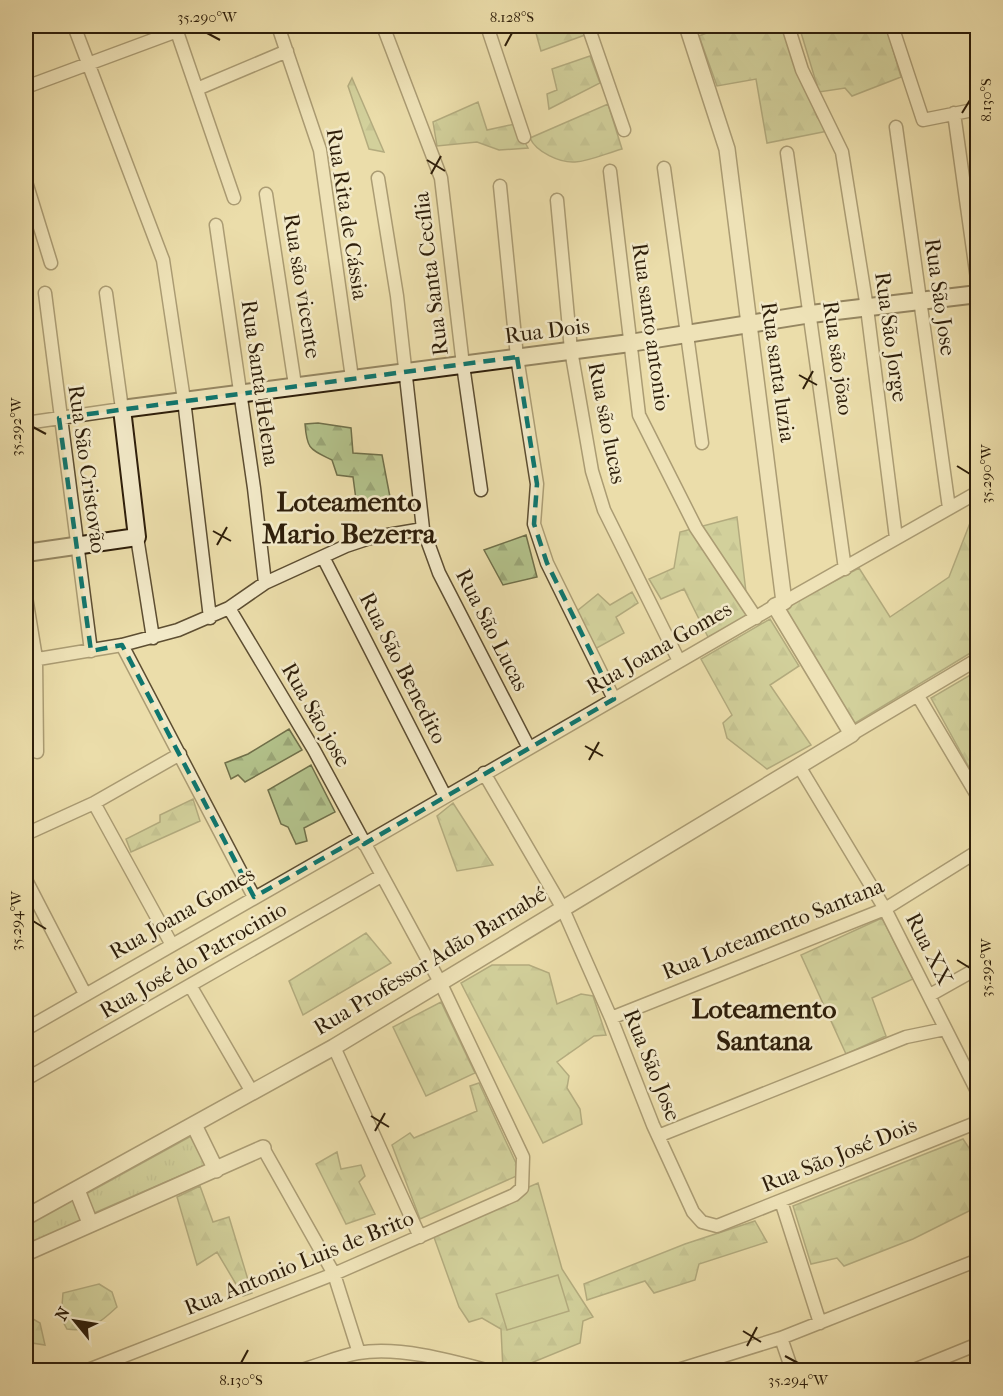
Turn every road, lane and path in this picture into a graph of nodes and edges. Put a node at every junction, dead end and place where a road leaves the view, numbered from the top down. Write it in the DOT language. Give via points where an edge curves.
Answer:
graph roads {
  1 [pos="74,26"];
  2 [pos="278,26"];
  3 [pos="383,26"];
  4 [pos="487,26"];
  5 [pos="588,26"];
  6 [pos="687,26"];
  7 [pos="788,26"];
  8 [pos="892,26"];
  9 [pos="176,28"];
  10 [pos="287,51"];
  11 [pos="87,64"];
  12 [pos="26,87"];
  13 [pos="197,89"];
  14 [pos="978,109"];
  15 [pos="954,113"];
  16 [pos="896,127"];
  17 [pos="624,130"];
  18 [pos="525,138"];
  19 [pos="787,153"];
  20 [pos="664,168"];
  21 [pos="610,171"];
  22 [pos="378,178"];
  23 [pos="26,182"];
  24 [pos="500,186"];
  25 [pos="266,194"];
  26 [pos="234,198"];
  27 [pos="557,200"];
  28 [pos="216,225"];
  29 [pos="51,263"];
  30 [pos="978,286"];
  31 [pos="45,293"];
  32 [pos="106,293"];
  33 [pos="978,294"];
  34 [pos="919,301"];
  35 [pos="867,308"];
  36 [pos="811,314"];
  37 [pos="748,324"];
  38 [pos="686,335"];
  39 [pos="630,343"];
  40 [pos="571,350"];
  41 [pos="518,357"];
  42 [pos="462,363"];
  43 [pos="406,372"];
  44 [pos="351,378"];
  45 [pos="296,385"];
  46 [pos="241,392"];
  47 [pos="184,400"];
  48 [pos="122,409"];
  49 [pos="59,418"];
  50 [pos="26,423"];
  51 [pos="702,443"];
  52 [pos="481,490"];
  53 [pos="978,492"];
  54 [pos="949,508"];
  55 [pos="423,529"];
  56 [pos="137,537"];
  57 [pos="896,538"];
  58 [pos="76,545"];
  59 [pos="26,553"];
  60 [pos="324,558"];
  61 [pos="845,569"];
  62 [pos="265,583"];
  63 [pos="26,597"];
  64 [pos="780,604"];
  65 [pos="229,608"];
  66 [pos="210,618"];
  67 [pos="756,618"];
  68 [pos="153,638"];
  69 [pos="122,645"];
  70 [pos="91,651"];
  71 [pos="31,659"];
  72 [pos="978,659"];
  73 [pos="679,661"];
  74 [pos="918,696"];
  75 [pos="614,699"];
  76 [pos="852,734"];
  77 [pos="529,748"];
  78 [pos="38,752"];
  79 [pos="180,754"];
  80 [pos="799,766"];
  81 [pos="484,773"];
  82 [pos="445,796"];
  83 [pos="978,797"];
  84 [pos="94,803"];
  85 [pos="26,834"];
  86 [pos="362,840"];
  87 [pos="978,851"];
  88 [pos="381,876"];
  89 [pos="26,880"];
  90 [pos="254,897"];
  91 [pos="562,908"];
  92 [pos="885,909"];
  93 [pos="172,945"];
  94 [pos="978,968"];
  95 [pos="441,984"];
  96 [pos="191,987"];
  97 [pos="85,994"];
  98 [pos="930,995"];
  99 [pos="611,1018"];
  100 [pos="26,1029"];
  101 [pos="945,1029"];
  102 [pos="334,1047"];
  103 [pos="26,1079"];
  104 [pos="252,1092"];
  105 [pos="978,1093"];
  106 [pos="978,1122"];
  107 [pos="194,1125"];
  108 [pos="658,1136"];
  109 [pos="263,1148"];
  110 [pos="216,1170"];
  111 [pos="522,1188"];
  112 [pos="77,1190"];
  113 [pos="781,1202"];
  114 [pos="26,1217"];
  115 [pos="90,1223"];
  116 [pos="717,1226"];
  117 [pos="420,1237"];
  118 [pos="26,1253"];
  119 [pos="978,1260"];
  120 [pos="334,1274"];
  121 [pos="820,1323"];
  122 [pos="781,1338"];
  123 [pos="978,1344"];
  124 [pos="359,1353"];
  125 [pos="88,1371"];
  126 [pos="301,1371"];
  127 [pos="486,1371"];
  128 [pos="678,1371"];
  129 [pos="792,1371"];
  130 [pos="914,1371"];
  1 -- 11 [label="street"];
  2 -- 10 [label="street, Rua Rita de Cássia"];
  3 -- 42 [label="street, Rua Santa Cecília" via="441,178"];
  4 -- 18 [label="street"];
  5 -- 17 [label="street"];
  6 -- 37 [label="street, Rua santa luzia" via="727,149"];
  7 -- 35 [label="street, Rua São Jorge" via="817,104 838,143"];
  8 -- 15 [label="street" via="923,120"];
  9 -- 11 [label="street"];
  9 -- 13 [label="street"];
  10 -- 13 [label="street"];
  10 -- 44 [label="street, Rua Rita de Cássia" via="320,150"];
  11 -- 12 [label="street"];
  11 -- 47 [label="street" via="163,260"];
  13 -- 26 [label="street"];
  14 -- 15 [label="street"];
  15 -- 30 [label="street"];
  16 -- 34 [label="street, Rua São Jose"];
  19 -- 36 [label="street, Rua são jõao"];
  20 -- 38 [label="street"];
  21 -- 39 [label="street, Rua santo antonio"];
  22 -- 43 [label="street, Rua São Lucas"];
  23 -- 29 [label="street"];
  24 -- 41 [label="street"];
  25 -- 45 [label="street, Rua são vicente"];
  27 -- 40 [label="street, Rua são lucas"];
  28 -- 46 [label="street, Rua Santa Helena"];
  31 -- 49 [label="street, Rua São Cristovão"];
  32 -- 48 [label="street"];
  33 -- 34 [label="main road, Rua Dois"];
  34 -- 35 [label="main road, Rua Dois"];
  34 -- 54 [label="street, Rua São Jose"];
  35 -- 36 [label="main road, Rua Dois"];
  35 -- 57 [label="street, Rua São Jorge"];
  36 -- 37 [label="main road, Rua Dois"];
  36 -- 61 [label="street, Rua são jõao"];
  37 -- 38 [label="main road, Rua Dois"];
  37 -- 64 [label="street, Rua santa luzia" via="765,438"];
  38 -- 39 [label="main road, Rua Dois"];
  38 -- 51 [label="street"];
  39 -- 40 [label="main road, Rua Dois"];
  39 -- 67 [label="street, Rua santo antonio" via="639,414 696,528"];
  40 -- 41 [label="main road, Rua Dois"];
  40 -- 73 [label="street, Rua são lucas" via="592,471 604,510"];
  41 -- 42 [label="main road, Rua Dois"];
  41 -- 75 [label="street" via="537,484 534,524 547,564"];
  42 -- 43 [label="main road, Rua Dois"];
  42 -- 52 [label="street, Rua Santa Cecília"];
  43 -- 44 [label="main road, Rua Dois"];
  43 -- 55 [label="street, Rua São Lucas"];
  44 -- 45 [label="main road, Rua Dois"];
  45 -- 46 [label="main road, Rua Dois"];
  46 -- 47 [label="main road, Rua Dois"];
  46 -- 62 [label="street, Rua Santa Helena"];
  47 -- 48 [label="main road, Rua Dois"];
  47 -- 66 [label="street"];
  48 -- 49 [label="street, Rua Dois"];
  48 -- 56 [label="main road"];
  49 -- 50 [label="street, Rua Dois"];
  49 -- 58 [label="street, Rua São Cristovão"];
  53 -- 54 [label="street, Rua Joana Gomes"];
  54 -- 57 [label="street, Rua Joana Gomes"];
  55 -- 60 [label="street" via="370,538"];
  55 -- 77 [label="street, Rua São Lucas" via="439,573"];
  56 -- 58 [label="main road"];
  56 -- 68 [label="street"];
  57 -- 61 [label="street, Rua Joana Gomes"];
  58 -- 59 [label="main road"];
  58 -- 70 [label="street, Rua São Cristovão"];
  60 -- 62 [label="street"];
  60 -- 82 [label="street, Rua São Benedito"];
  61 -- 64 [label="street, Rua Joana Gomes"];
  62 -- 65 [label="street"];
  63 -- 71 [label="street"];
  64 -- 67 [label="street, Rua Joana Gomes"];
  64 -- 76 [label="street"];
  65 -- 66 [label="street"];
  65 -- 86 [label="street, Rua São jose" via="314,750"];
  66 -- 68 [label="street"];
  67 -- 73 [label="street, Rua Joana Gomes"];
  68 -- 69 [label="street"];
  69 -- 70 [label="street"];
  69 -- 79 [label="street"];
  70 -- 71 [label="street"];
  71 -- 78 [label="street"];
  72 -- 74 [label="street"];
  73 -- 75 [label="street, Rua Joana Gomes"];
  74 -- 76 [label="street"];
  74 -- 83 [label="street"];
  75 -- 77 [label="street, Rua Joana Gomes"];
  76 -- 80 [label="street, Rua Professor Adão Barnabé"];
  77 -- 81 [label="street, Rua Joana Gomes"];
  79 -- 84 [label="street"];
  79 -- 90 [label="street"];
  80 -- 91 [label="street, Rua Professor Adão Barnabé"];
  80 -- 92 [label="street, Rua XX"];
  81 -- 82 [label="street, Rua Joana Gomes"];
  81 -- 91 [label="street, Rua São Jose"];
  82 -- 86 [label="street, Rua Joana Gomes"];
  84 -- 85 [label="street"];
  84 -- 93 [label="street"];
  86 -- 88 [label="street, Rua São jose"];
  86 -- 90 [label="street, Rua Joana Gomes"];
  87 -- 92 [label="street, Rua Loteamento Santana"];
  88 -- 95 [label="street, Rua São jose"];
  88 -- 96 [label="street, Rua José do Patrocinio"];
  89 -- 97 [label="street"];
  90 -- 93 [label="street, Rua Joana Gomes"];
  91 -- 95 [label="street, Rua Professor Adão Barnabé"];
  91 -- 99 [label="street, Rua São Jose"];
  92 -- 98 [label="street, Rua XX"];
  92 -- 99 [label="street, Rua Loteamento Santana"];
  93 -- 97 [label="street, Rua Joana Gomes"];
  94 -- 98 [label="street"];
  95 -- 102 [label="street, Rua Professor Adão Barnabé"];
  95 -- 111 [label="street, Rua São jose" via="523,1157"];
  96 -- 103 [label="street, Rua José do Patrocinio"];
  96 -- 104 [label="street"];
  97 -- 100 [label="street, Rua Joana Gomes"];
  98 -- 101 [label="street, Rua XX"];
  99 -- 108 [label="street, Rua São Jose"];
  101 -- 105 [label="street, Rua XX"];
  101 -- 108 [label="street" via="906,1037"];
  102 -- 104 [label="street, Rua Professor Adão Barnabé"];
  102 -- 117 [label="street"];
  104 -- 107 [label="street, Rua Professor Adão Barnabé"];
  106 -- 113 [label="street, Rua São José Dois"];
  107 -- 110 [label="street"];
  107 -- 112 [label="street, Rua Professor Adão Barnabé"];
  108 -- 116 [label="street, Rua São Jose" via="693,1212 702,1222"];
  109 -- 110 [label="street"];
  109 -- 120 [label="street"];
  110 -- 115 [label="street"];
  111 -- 117 [label="street, Rua Antonio Luis de Brito"];
  112 -- 114 [label="street, Rua Professor Adão Barnabé"];
  112 -- 115 [label="street"];
  113 -- 116 [label="street, Rua São José Dois"];
  113 -- 121 [label="street"];
  115 -- 118 [label="street"];
  117 -- 120 [label="street, Rua Antonio Luis de Brito"];
  119 -- 121 [label="street"];
  120 -- 124 [label="street"];
  120 -- 125 [label="street, Rua Antonio Luis de Brito"];
  121 -- 122 [label="street"];
  122 -- 128 [label="street"];
  122 -- 129 [label="street"];
  123 -- 130 [label="street"];
  124 -- 126 [label="street"];
  124 -- 127 [label="street" via="442,1358"];
}
